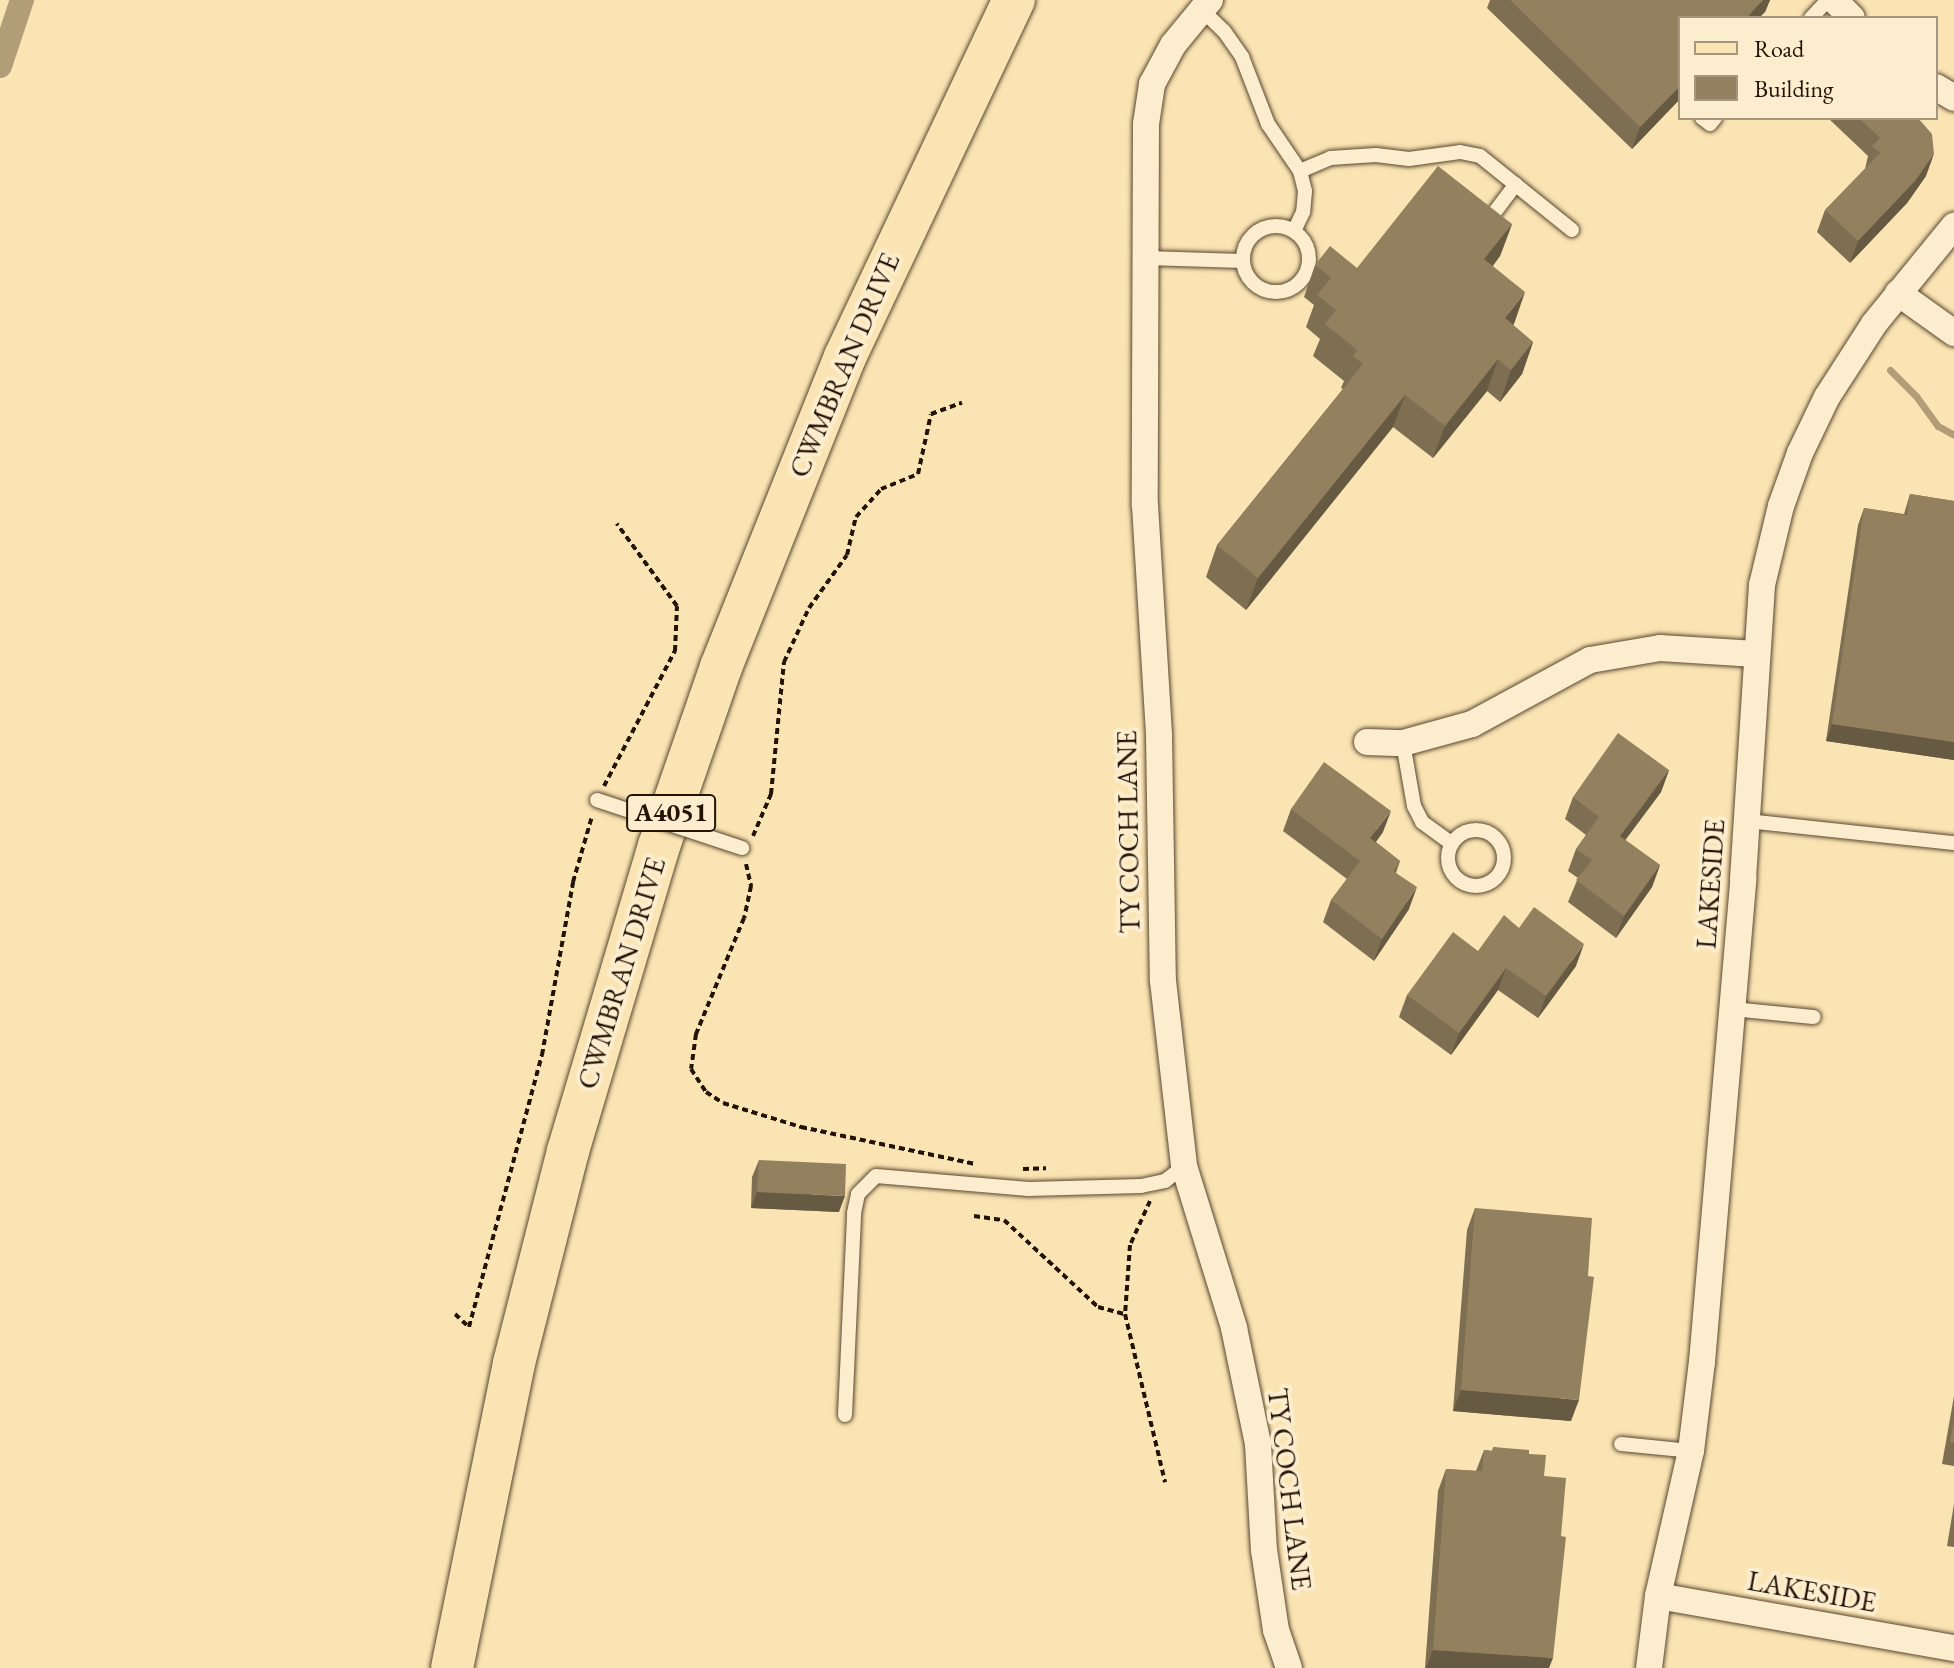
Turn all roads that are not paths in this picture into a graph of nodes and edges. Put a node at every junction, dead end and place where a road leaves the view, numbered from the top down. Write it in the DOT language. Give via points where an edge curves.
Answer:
graph roads {
  1 [pos="1014,0"];
  2 [pos="1828,0"];
  3 [pos="1834,0"];
  4 [pos="1206,5"];
  5 [pos="1813,16"];
  6 [pos="1850,16"];
  7 [pos="1300,171"];
  8 [pos="1516,184"];
  9 [pos="1485,226"];
  10 [pos="1954,226"];
  11 [pos="1572,230"];
  12 [pos="1294,231"];
  13 [pos="1145,258"];
  14 [pos="1243,261"];
  15 [pos="1898,293"];
  16 [pos="1954,333"];
  17 [pos="1756,654"];
  18 [pos="1367,742"];
  19 [pos="1403,743"];
  20 [pos="597,800"];
  21 [pos="1747,821"];
  22 [pos="1954,843"];
  23 [pos="1452,844"];
  24 [pos="742,848"];
  25 [pos="1732,1009"];
  26 [pos="1814,1017"];
  27 [pos="1174,1174"];
  28 [pos="845,1415"];
  29 [pos="1621,1444"];
  30 [pos="1691,1451"];
  31 [pos="1658,1596"];
  32 [pos="1954,1648"];
  33 [pos="452,1668"];
  34 [pos="1289,1668"];
  35 [pos="1649,1668"];
  1 -- 33 [label="main road, CWMBRAN DRIVE / A4051" via="845,357 721,667 659,846 568,1151 514,1363"];
  2 -- 5 [label="lane"];
  3 -- 6 [label="street"];
  4 -- 7 [label="lane" via="1242,57 1268,124"];
  4 -- 13 [label="street, TY COCH LANE" via="1173,45 1152,84 1146,124"];
  7 -- 8 [label="lane" via="1330,158 1409,159 1460,152 1480,156"];
  7 -- 12 [label="lane" via="1303,212"];
  8 -- 9 [label="lane"];
  8 -- 11 [label="lane"];
  10 -- 15 [label="street, LAKESIDE"];
  12 -- 14 [label="lane" via="1264,228 1248,241"];
  12 -- 14 [label="lane" via="1310,258 1297,285 1267,291 1250,280"];
  13 -- 14 [label="lane"];
  13 -- 27 [label="street, TY COCH LANE" via="1145,505 1159,735 1163,981"];
  15 -- 16 [label="street"];
  15 -- 17 [label="street, LAKESIDE" via="1827,397 1800,453 1762,585"];
  17 -- 19 [label="street" via="1660,648 1590,660 1472,724"];
  17 -- 21 [label="street, LAKESIDE"];
  18 -- 19 [label="street"];
  19 -- 23 [label="lane" via="1414,806 1422,822"];
  20 -- 24 [label="lane, bridge"];
  21 -- 22 [label="lane"];
  21 -- 25 [label="street, LAKESIDE"];
  25 -- 26 [label="lane"];
  25 -- 30 [label="street, LAKESIDE"];
  27 -- 28 [label="lane" via="1141,1186 1028,1189 876,1176 858,1194 854,1213"];
  27 -- 34 [label="street, TY COCH LANE" via="1234,1328 1258,1444 1264,1550 1276,1630"];
  29 -- 30 [label="lane"];
  30 -- 31 [label="street, LAKESIDE"];
  31 -- 32 [label="street, LAKESIDE"];
  31 -- 35 [label="street, LAKESIDE"];
}
